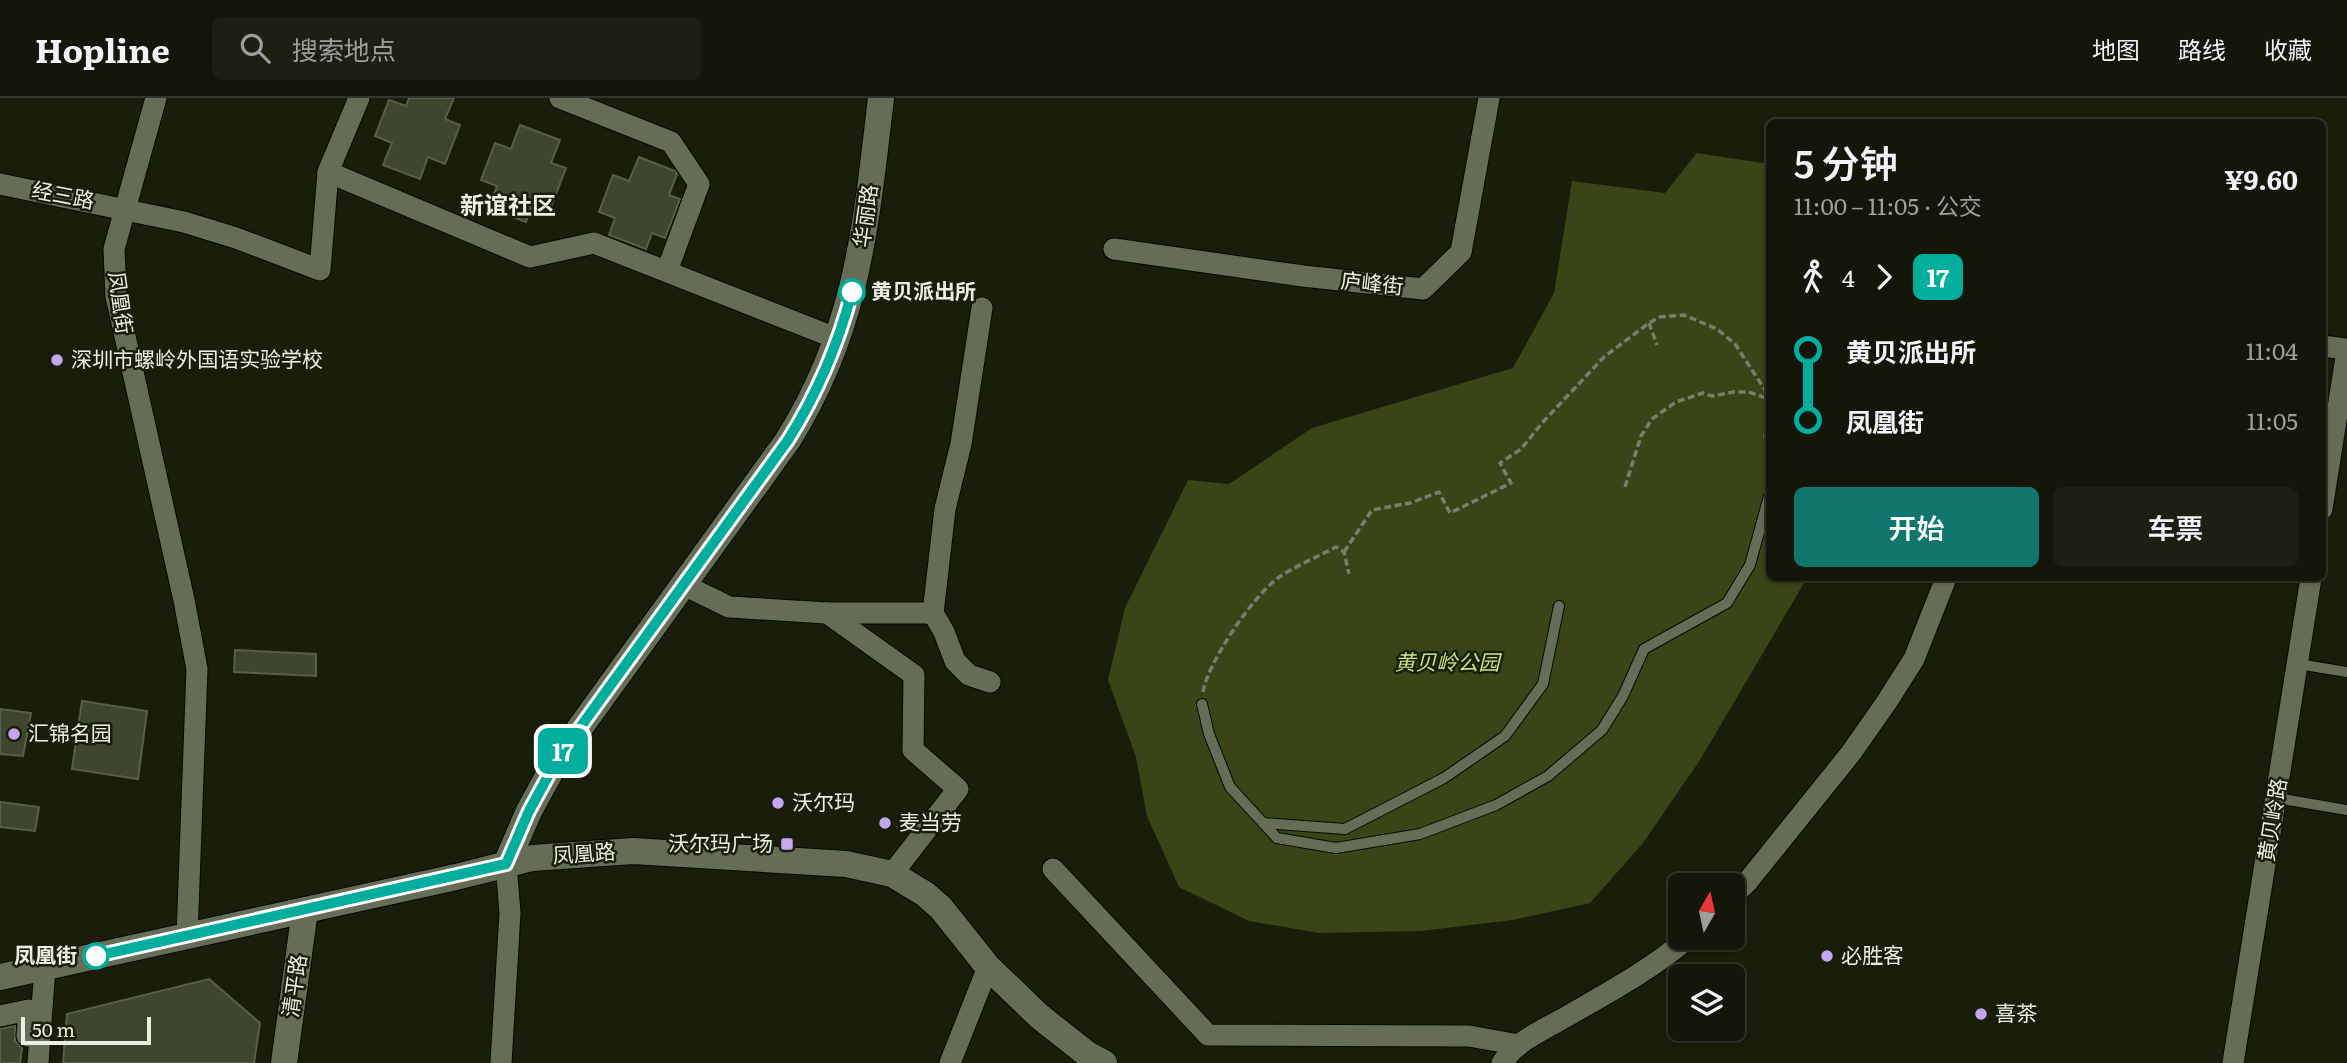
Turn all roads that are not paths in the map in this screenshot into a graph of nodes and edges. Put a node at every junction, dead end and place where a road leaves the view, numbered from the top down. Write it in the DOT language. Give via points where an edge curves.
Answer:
graph roads {
  1 [pos="156,98"];
  2 [pos="359,98"];
  3 [pos="560,98"];
  4 [pos="881,98"];
  5 [pos="1489,98"];
  6 [pos="328,172"];
  7 [pos="0,184"];
  8 [pos="125,209"];
  9 [pos="1114,249"];
  10 [pos="667,271"];
  11 [pos="982,308"];
  12 [pos="838,339"];
  13 [pos="2326,347"];
  14 [pos="2347,350"];
  15 [pos="2326,484"];
  16 [pos="1766,507"];
  17 [pos="1946,581"];
  18 [pos="2311,581"];
  19 [pos="682,584"];
  20 [pos="1559,606"];
  21 [pos="827,613"];
  22 [pos="933,614"];
  23 [pos="2298,664"];
  24 [pos="2347,672"];
  25 [pos="990,682"];
  26 [pos="1202,704"];
  27 [pos="2276,797"];
  28 [pos="2347,810"];
  29 [pos="1263,822"];
  30 [pos="506,864"];
  31 [pos="1053,869"];
  32 [pos="892,874"];
  33 [pos="1745,884"];
  34 [pos="305,910"];
  35 [pos="187,936"];
  36 [pos="1675,950"];
  37 [pos="45,967"];
  38 [pos="988,967"];
  39 [pos="0,977"];
  40 [pos="0,1016"];
  41 [pos="1519,1045"];
  42 [pos="25,1063"];
  43 [pos="38,1063"];
  44 [pos="284,1063"];
  45 [pos="501,1063"];
  46 [pos="950,1063"];
  47 [pos="1104,1063"];
  48 [pos="1502,1063"];
  49 [pos="2233,1063"];
  1 -- 8 [label="street, 凤凰街"];
  2 -- 6 [label="street"];
  3 -- 10 [label="street" via="671,142 699,184"];
  4 -- 12 [label="street, 华丽路" via="865,234"];
  5 -- 9 [label="street, 庐峰街" via="1461,252 1423,289"];
  6 -- 8 [label="street, 经三路" via="320,270 236,238"];
  6 -- 10 [label="street" via="530,257 594,243"];
  7 -- 8 [label="street, 经三路"];
  8 -- 35 [label="street, 凤凰街" via="114,249 116,296 197,669"];
  10 -- 12 [label="street"];
  11 -- 22 [label="street" via="961,444 945,509"];
  12 -- 19 [label="street, 华丽路" via="816,392 793,431"];
  13 -- 14 [label="street"];
  14 -- 15 [label="street"];
  16 -- 29 [label="lane" via="1750,565 1727,603 1644,649 1602,730 1548,776 1496,805 1420,834 1336,848 1277,838"];
  17 -- 33 [label="street" via="1914,659 1886,703"];
  18 -- 23 [label="street, 黄贝岭路"];
  19 -- 21 [label="street" via="729,607"];
  19 -- 30 [label="street, 华丽路" via="558,758"];
  20 -- 29 [label="lane" via="1543,684 1505,736 1444,778 1345,829"];
  21 -- 22 [label="street"];
  21 -- 32 [label="street" via="914,675 913,750 958,789"];
  22 -- 25 [label="street" via="955,661 969,675"];
  23 -- 24 [label="lane"];
  23 -- 27 [label="street, 黄贝岭路"];
  26 -- 29 [label="lane" via="1230,787"];
  27 -- 28 [label="lane"];
  27 -- 49 [label="street, 黄贝岭路"];
  30 -- 32 [label="street, 凤凰路" via="548,856 647,852 846,864"];
  30 -- 34 [label="street, 凤凰路"];
  30 -- 45 [label="street" via="510,913"];
  31 -- 41 [label="street" via="1208,1035 1469,1035"];
  32 -- 38 [label="street, 凤凰路" via="934,901"];
  34 -- 35 [label="street, 凤凰路"];
  34 -- 44 [label="street, 清平路"];
  35 -- 37 [label="street, 凤凰路"];
  36 -- 41 [label="street"];
  37 -- 39 [label="street, 凤凰路"];
  37 -- 43 [label="street"];
  38 -- 46 [label="street"];
  38 -- 47 [label="street, 凤凰路" via="1039,1016"];
  40 -- 42 [label="street" via="29,1010"];
  41 -- 48 [label="street"];
}
